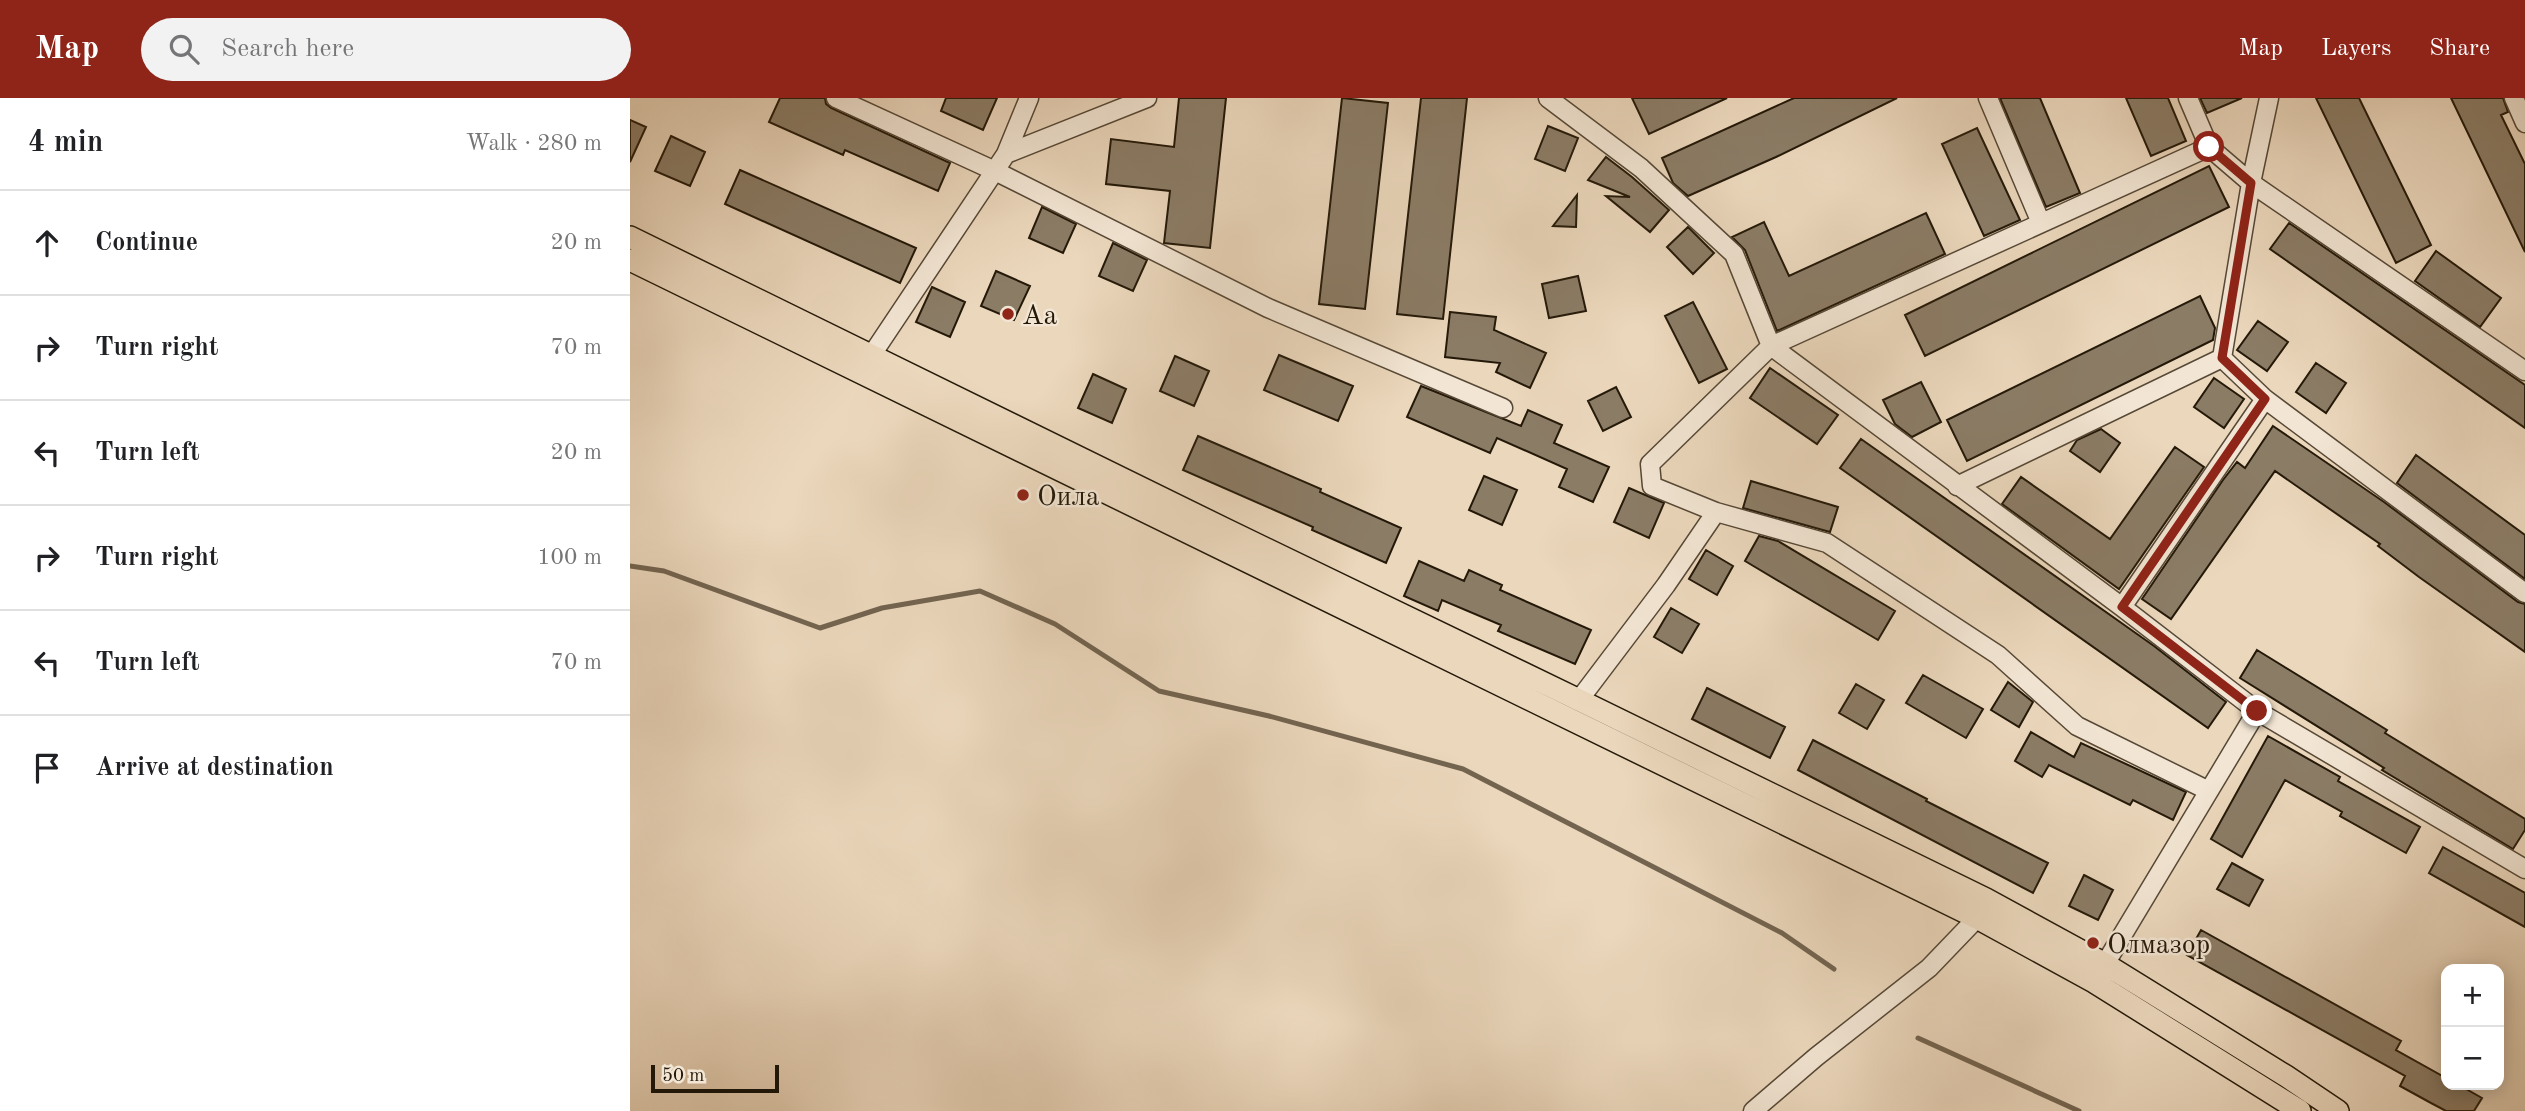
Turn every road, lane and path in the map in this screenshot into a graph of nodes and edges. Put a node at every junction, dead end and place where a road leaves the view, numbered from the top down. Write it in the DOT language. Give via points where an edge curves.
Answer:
graph roads {
  1 [pos="836,98"];
  2 [pos="1030,98"];
  3 [pos="1147,98"];
  4 [pos="1548,98"];
  5 [pos="1988,98"];
  6 [pos="2188,98"];
  7 [pos="2269,98"];
  8 [pos="2514,98"];
  9 [pos="2525,122"];
  10 [pos="2209,147"];
  11 [pos="1006,154"];
  12 [pos="995,171"];
  13 [pos="2251,183"];
  14 [pos="2041,223"];
  15 [pos="630,237"];
  16 [pos="630,260"];
  17 [pos="1771,346"];
  18 [pos="872,356"];
  19 [pos="2222,358"];
  20 [pos="2525,371"];
  21 [pos="2265,399"];
  22 [pos="1503,408"];
  23 [pos="1957,486"];
  24 [pos="1716,512"];
  25 [pos="2525,593"];
  26 [pos="2122,607"];
  27 [pos="1579,699"];
  28 [pos="2257,711"];
  29 [pos="2209,791"];
  30 [pos="2525,869"];
  31 [pos="1976,918"];
  32 [pos="2105,964"];
  33 [pos="1752,1111"];
  34 [pos="2300,1111"];
  35 [pos="2337,1111"];
  1 -- 12 [label="street"];
  2 -- 11 [label="street"];
  3 -- 11 [label="street"];
  4 -- 17 [label="street" via="1641,167 1734,254"];
  5 -- 14 [label="street"];
  6 -- 10 [label="street"];
  7 -- 13 [label="street"];
  8 -- 9 [label="street"];
  10 -- 13 [label="street"];
  10 -- 14 [label="street"];
  11 -- 12 [label="street"];
  12 -- 18 [label="street"];
  12 -- 22 [label="street" via="1268,308"];
  13 -- 19 [label="street"];
  13 -- 20 [label="street"];
  14 -- 17 [label="street"];
  15 -- 18 [label="main road"];
  16 -- 31 [label="main road"];
  17 -- 23 [label="street"];
  17 -- 24 [label="street" via="1650,464 1653,486"];
  18 -- 27 [label="main road"];
  19 -- 21 [label="street"];
  19 -- 23 [label="street"];
  21 -- 25 [label="street"];
  21 -- 26 [label="street"];
  23 -- 26 [label="street"];
  24 -- 27 [label="street"];
  24 -- 29 [label="street" via="1827,543 1998,655 2077,726"];
  26 -- 28 [label="street"];
  27 -- 32 [label="main road" via="1986,899"];
  28 -- 29 [label="street"];
  28 -- 30 [label="street"];
  29 -- 32 [label="street"];
  31 -- 33 [label="street" via="1929,968"];
  31 -- 34 [label="main road" via="2094,982"];
  32 -- 35 [label="main road"];
}
